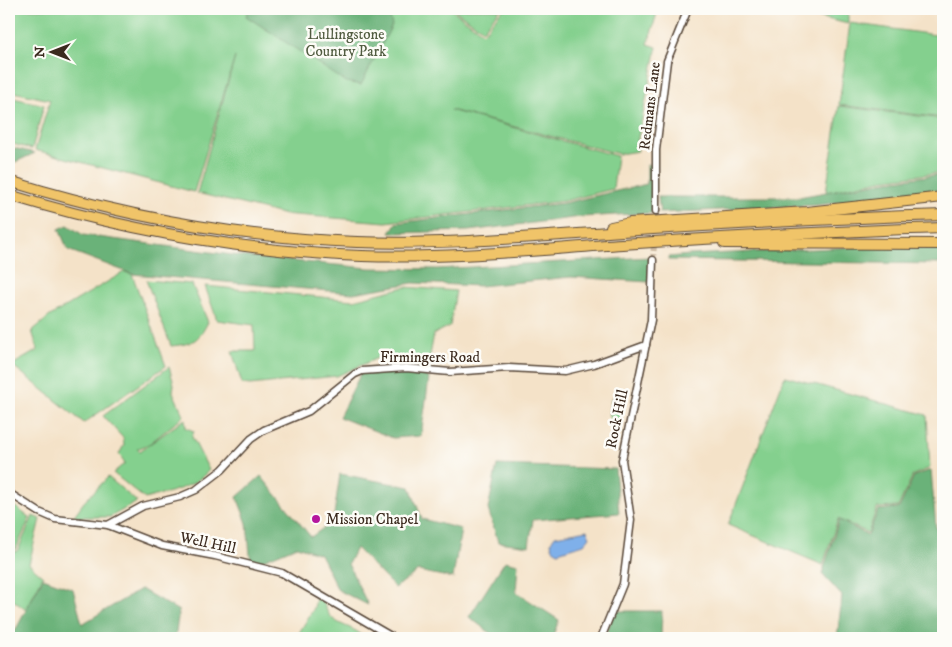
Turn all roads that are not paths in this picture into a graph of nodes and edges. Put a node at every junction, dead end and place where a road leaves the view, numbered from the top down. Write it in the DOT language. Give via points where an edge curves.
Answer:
graph roads {
  1 [pos="688,9"];
  2 [pos="9,181"];
  3 [pos="9,195"];
  4 [pos="943,197"];
  5 [pos="656,211"];
  6 [pos="943,215"];
  7 [pos="943,228"];
  8 [pos="591,234"];
  9 [pos="690,240"];
  10 [pos="943,244"];
  11 [pos="653,260"];
  12 [pos="646,345"];
  13 [pos="9,493"];
  14 [pos="108,526"];
  15 [pos="394,638"];
  16 [pos="601,638"];
  1 -- 5 [label="street, Redmans Lane" via="667,61 656,150"];
  2 -- 8 [label="highway" via="134,214 282,237 428,243"];
  3 -- 9 [label="highway" via="170,235 326,254 439,256"];
  4 -- 8 [label="highway" via="807,212 630,223"];
  6 -- 8 [label="highway"];
  7 -- 9 [label="highway"];
  9 -- 10 [label="highway" via="756,244"];
  11 -- 12 [label="street, Rock Hill" via="651,320"];
  12 -- 14 [label="street, Firmingers Road" via="565,371 509,368 450,372 406,368 362,371 309,411 250,439 222,470 196,490 144,506"];
  12 -- 16 [label="street, Rock Hill" via="622,454 631,520 623,584"];
  13 -- 14 [label="street, Well Hill" via="54,519"];
  14 -- 15 [label="street, Well Hill" via="162,546 282,573"];
}
